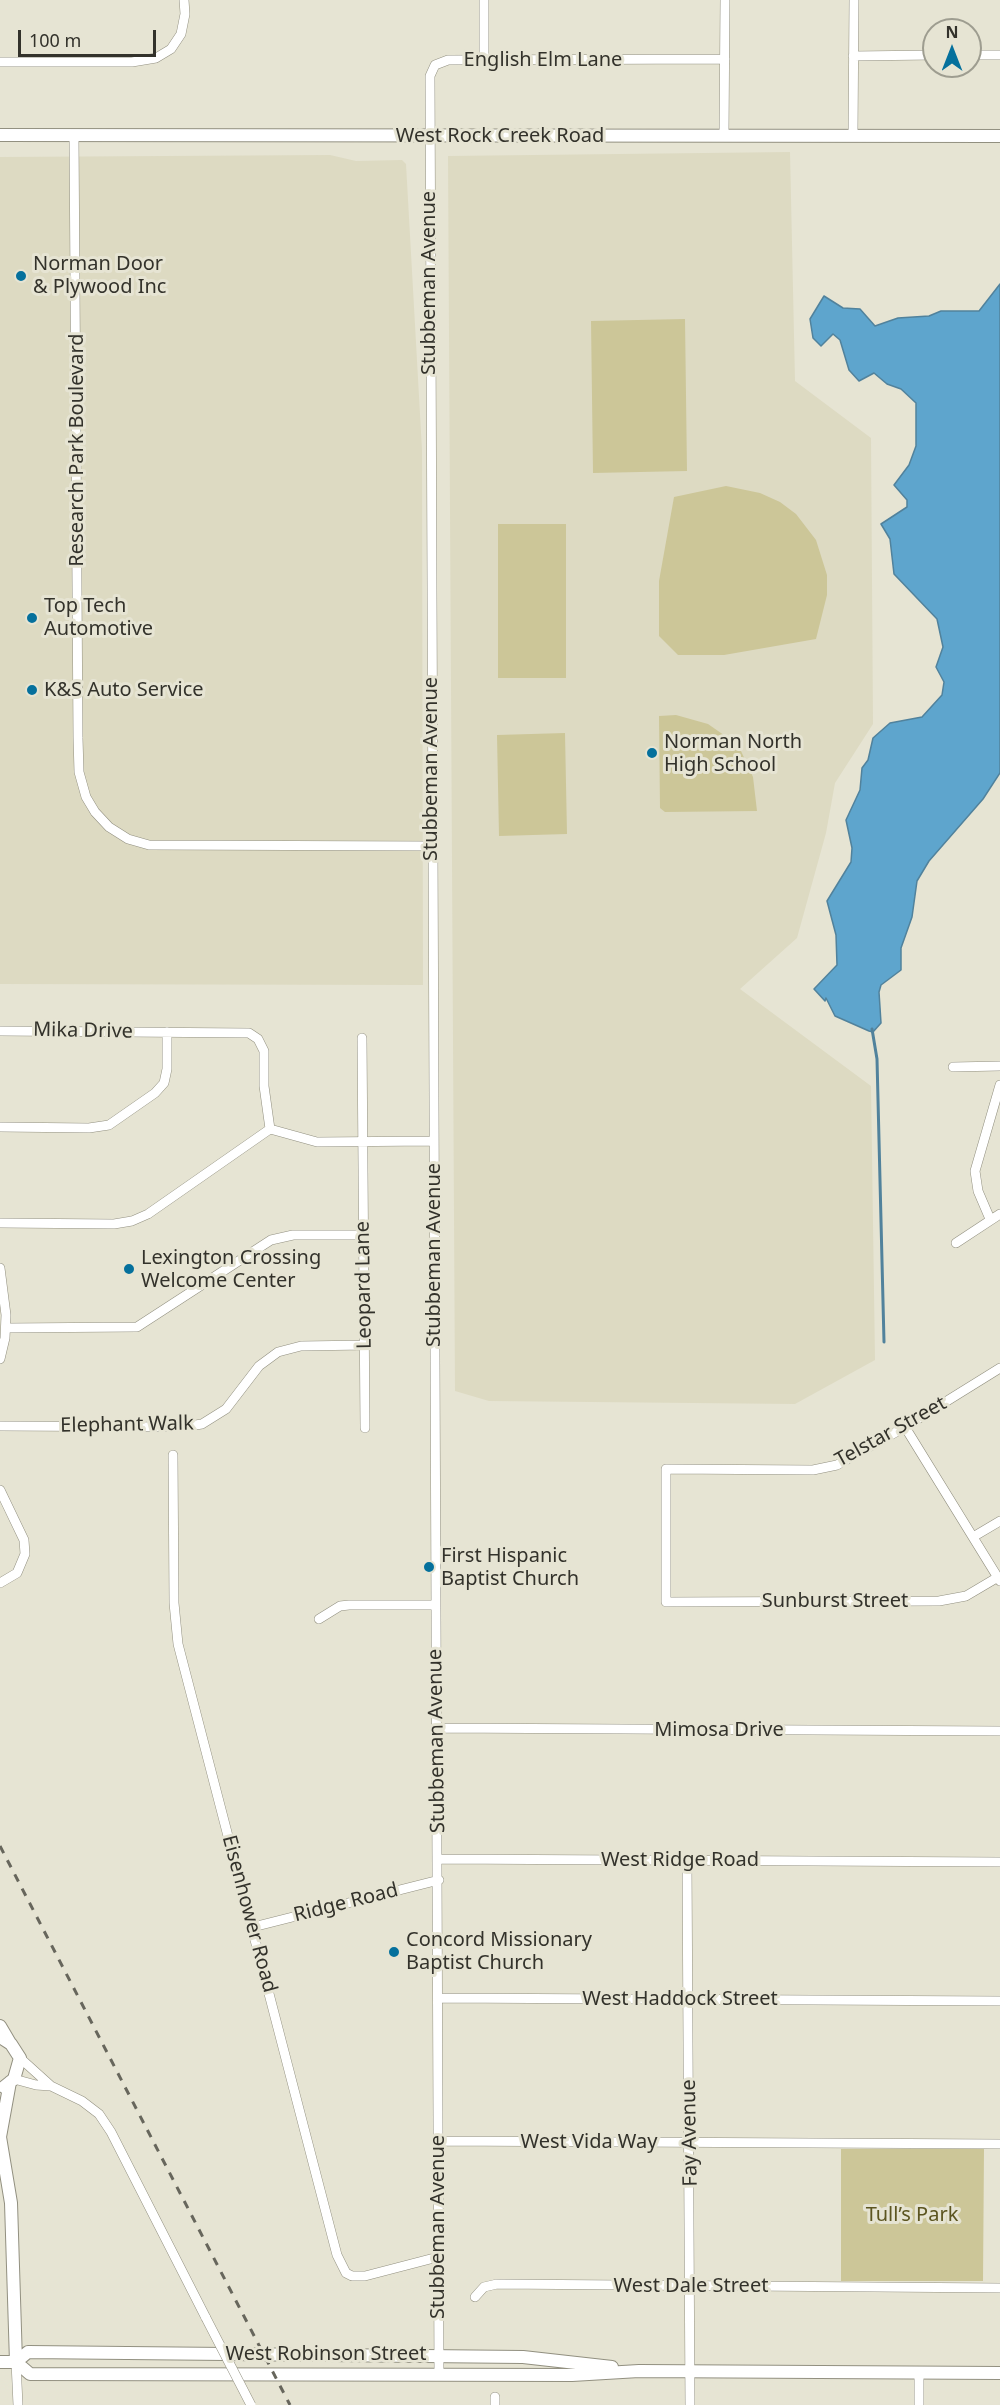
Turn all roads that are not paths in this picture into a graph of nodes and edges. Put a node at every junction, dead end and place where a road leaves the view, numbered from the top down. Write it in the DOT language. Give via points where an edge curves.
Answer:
graph roads {
  1 [pos="183,0"];
  2 [pos="484,0"];
  3 [pos="725,0"];
  4 [pos="854,0"];
  5 [pos="982,55"];
  6 [pos="1000,55"];
  7 [pos="853,56"];
  8 [pos="922,56"];
  9 [pos="725,59"];
  10 [pos="484,60"];
  11 [pos="0,62"];
  12 [pos="0,135"];
  13 [pos="74,135"];
  14 [pos="428,136"];
  15 [pos="724,136"];
  16 [pos="853,136"];
  17 [pos="1000,136"];
  18 [pos="431,846"];
  19 [pos="0,1031"];
  20 [pos="167,1032"];
  21 [pos="362,1038"];
  22 [pos="953,1066"];
  23 [pos="1000,1066"];
  24 [pos="1000,1085"];
  25 [pos="0,1127"];
  26 [pos="270,1129"];
  27 [pos="362,1142"];
  28 [pos="433,1142"];
  29 [pos="1000,1214"];
  30 [pos="990,1219"];
  31 [pos="0,1223"];
  32 [pos="363,1235"];
  33 [pos="956,1243"];
  34 [pos="0,1268"];
  35 [pos="6,1328"];
  36 [pos="366,1345"];
  37 [pos="0,1359"];
  38 [pos="1000,1368"];
  39 [pos="0,1426"];
  40 [pos="905,1427"];
  41 [pos="365,1428"];
  42 [pos="173,1455"];
  43 [pos="0,1490"];
  44 [pos="1000,1521"];
  45 [pos="973,1537"];
  46 [pos="999,1579"];
  47 [pos="0,1583"];
  48 [pos="666,1602"];
  49 [pos="436,1605"];
  50 [pos="320,1619"];
  51 [pos="437,1728"];
  52 [pos="1000,1731"];
  53 [pos="438,1859"];
  54 [pos="687,1861"];
  55 [pos="1000,1863"];
  56 [pos="439,1880"];
  57 [pos="253,1927"];
  58 [pos="439,1998"];
  59 [pos="688,2000"];
  60 [pos="1000,2001"];
  61 [pos="0,2026"];
  62 [pos="5,2041"];
  63 [pos="20,2058"];
  64 [pos="8,2083"];
  65 [pos="51,2086"];
  66 [pos="438,2141"];
  67 [pos="690,2143"];
  68 [pos="1000,2144"];
  69 [pos="438,2257"];
  70 [pos="691,2286"];
  71 [pos="1000,2288"];
  72 [pos="475,2297"];
  73 [pos="439,2355"];
  74 [pos="0,2362"];
  75 [pos="16,2362"];
  76 [pos="639,2371"];
  77 [pos="691,2372"];
  78 [pos="919,2372"];
  79 [pos="1000,2373"];
  80 [pos="439,2375"];
  81 [pos="18,2405"];
  82 [pos="251,2405"];
  83 [pos="690,2405"];
  84 [pos="919,2405"];
  1 -- 11 [label="street" via="181,34 165,53 148,61"];
  2 -- 10 [label="street"];
  3 -- 9 [label="street"];
  4 -- 7 [label="street"];
  5 -- 6 [label="street"];
  7 -- 8 [label="street"];
  7 -- 16 [label="street"];
  9 -- 10 [label="street, English Elm Lane"];
  9 -- 15 [label="street"];
  10 -- 14 [label="street, English Elm Lane" via="448,60 435,65 429,82"];
  12 -- 13 [label="main road, West Rock Creek Road"];
  13 -- 14 [label="main road, West Rock Creek Road"];
  13 -- 18 [label="street, Research Park Boulevard" via="78,738 79,772 86,797 109,827 149,845"];
  14 -- 15 [label="main road, West Rock Creek Road"];
  14 -- 18 [label="street, Stubbeman Avenue"];
  15 -- 16 [label="main road, West Rock Creek Road"];
  16 -- 17 [label="main road, West Rock Creek Road"];
  18 -- 28 [label="street, Stubbeman Avenue"];
  19 -- 20 [label="street, Mika Drive"];
  20 -- 25 [label="street" via="164,1083 110,1125"];
  20 -- 26 [label="street, Mika Drive" via="243,1032 258,1039 264,1051"];
  21 -- 27 [label="street, Leopard Lane"];
  22 -- 23 [label="street"];
  24 -- 30 [label="street" via="975,1171 978,1191"];
  26 -- 27 [label="street" via="307,1141"];
  26 -- 31 [label="street" via="148,1214 132,1221"];
  27 -- 28 [label="street"];
  27 -- 32 [label="street, Leopard Lane"];
  28 -- 49 [label="street, Stubbeman Avenue"];
  29 -- 30 [label="street"];
  30 -- 33 [label="street"];
  32 -- 35 [label="street" via="293,1235 271,1240 137,1327"];
  32 -- 36 [label="street, Leopard Lane"];
  34 -- 35 [label="street"];
  35 -- 37 [label="street"];
  36 -- 39 [label="street, Elephant Walk" via="301,1346 278,1352 259,1366 226,1409 202,1424"];
  36 -- 41 [label="street, Leopard Lane"];
  38 -- 40 [label="street, Telstar Street"];
  40 -- 45 [label="street"];
  40 -- 48 [label="street, Telstar Street" via="853,1457 821,1469 666,1469"];
  42 -- 57 [label="street, Eisenhower Road" via="176,1632"];
  43 -- 47 [label="street" via="22,1534 26,1554 17,1573"];
  44 -- 45 [label="street"];
  45 -- 46 [label="street"];
  46 -- 48 [label="street, Sunburst Street" via="966,1596 939,1601"];
  49 -- 50 [label="street" via="340,1606"];
  49 -- 51 [label="street, Stubbeman Avenue"];
  51 -- 52 [label="street, Mimosa Drive"];
  51 -- 53 [label="street, Stubbeman Avenue"];
  53 -- 54 [label="street, West Ridge Road"];
  53 -- 56 [label="street, Stubbeman Avenue"];
  54 -- 55 [label="street, West Ridge Road"];
  54 -- 59 [label="street, Fay Avenue"];
  56 -- 57 [label="street, Ridge Road"];
  56 -- 58 [label="street, Stubbeman Avenue"];
  57 -- 69 [label="street, Eisenhower Road" via="340,2263 346,2273 365,2276"];
  58 -- 59 [label="street, West Haddock Street"];
  58 -- 66 [label="street, Stubbeman Avenue"];
  59 -- 60 [label="street, West Haddock Street"];
  59 -- 67 [label="street, Fay Avenue"];
  61 -- 62 [label="main road"];
  62 -- 63 [label="main road"];
  63 -- 64 [label="main road"];
  63 -- 65 [label="street"];
  64 -- 65 [label="street"];
  64 -- 75 [label="main road" via="0,2137 11,2203"];
  65 -- 82 [label="street, bridge" via="99,2114 111,2132"];
  66 -- 67 [label="street, West Vida Way"];
  66 -- 69 [label="street, Stubbeman Avenue"];
  67 -- 68 [label="street, West Vida Way"];
  67 -- 70 [label="street, Fay Avenue"];
  69 -- 73 [label="street, Stubbeman Avenue"];
  70 -- 71 [label="street, West Dale Street"];
  70 -- 72 [label="street, West Dale Street" via="497,2284 484,2287"];
  70 -- 77 [label="street, Fay Avenue"];
  73 -- 75 [label="main road, West Robinson Street" via="28,2352"];
  73 -- 76 [label="main road, West Robinson Street" via="541,2358"];
  73 -- 80 [label="street, Stubbeman Avenue"];
  74 -- 75 [label="main road, West Robinson Street"];
  75 -- 80 [label="main road, West Robinson Street" via="30,2374"];
  75 -- 81 [label="street"];
  76 -- 77 [label="main road, West Robinson Street"];
  76 -- 80 [label="main road, West Robinson Street"];
  77 -- 78 [label="main road, West Robinson Street"];
  77 -- 83 [label="street, Fay Avenue"];
  78 -- 79 [label="main road, West Robinson Street"];
  78 -- 84 [label="street"];
}
